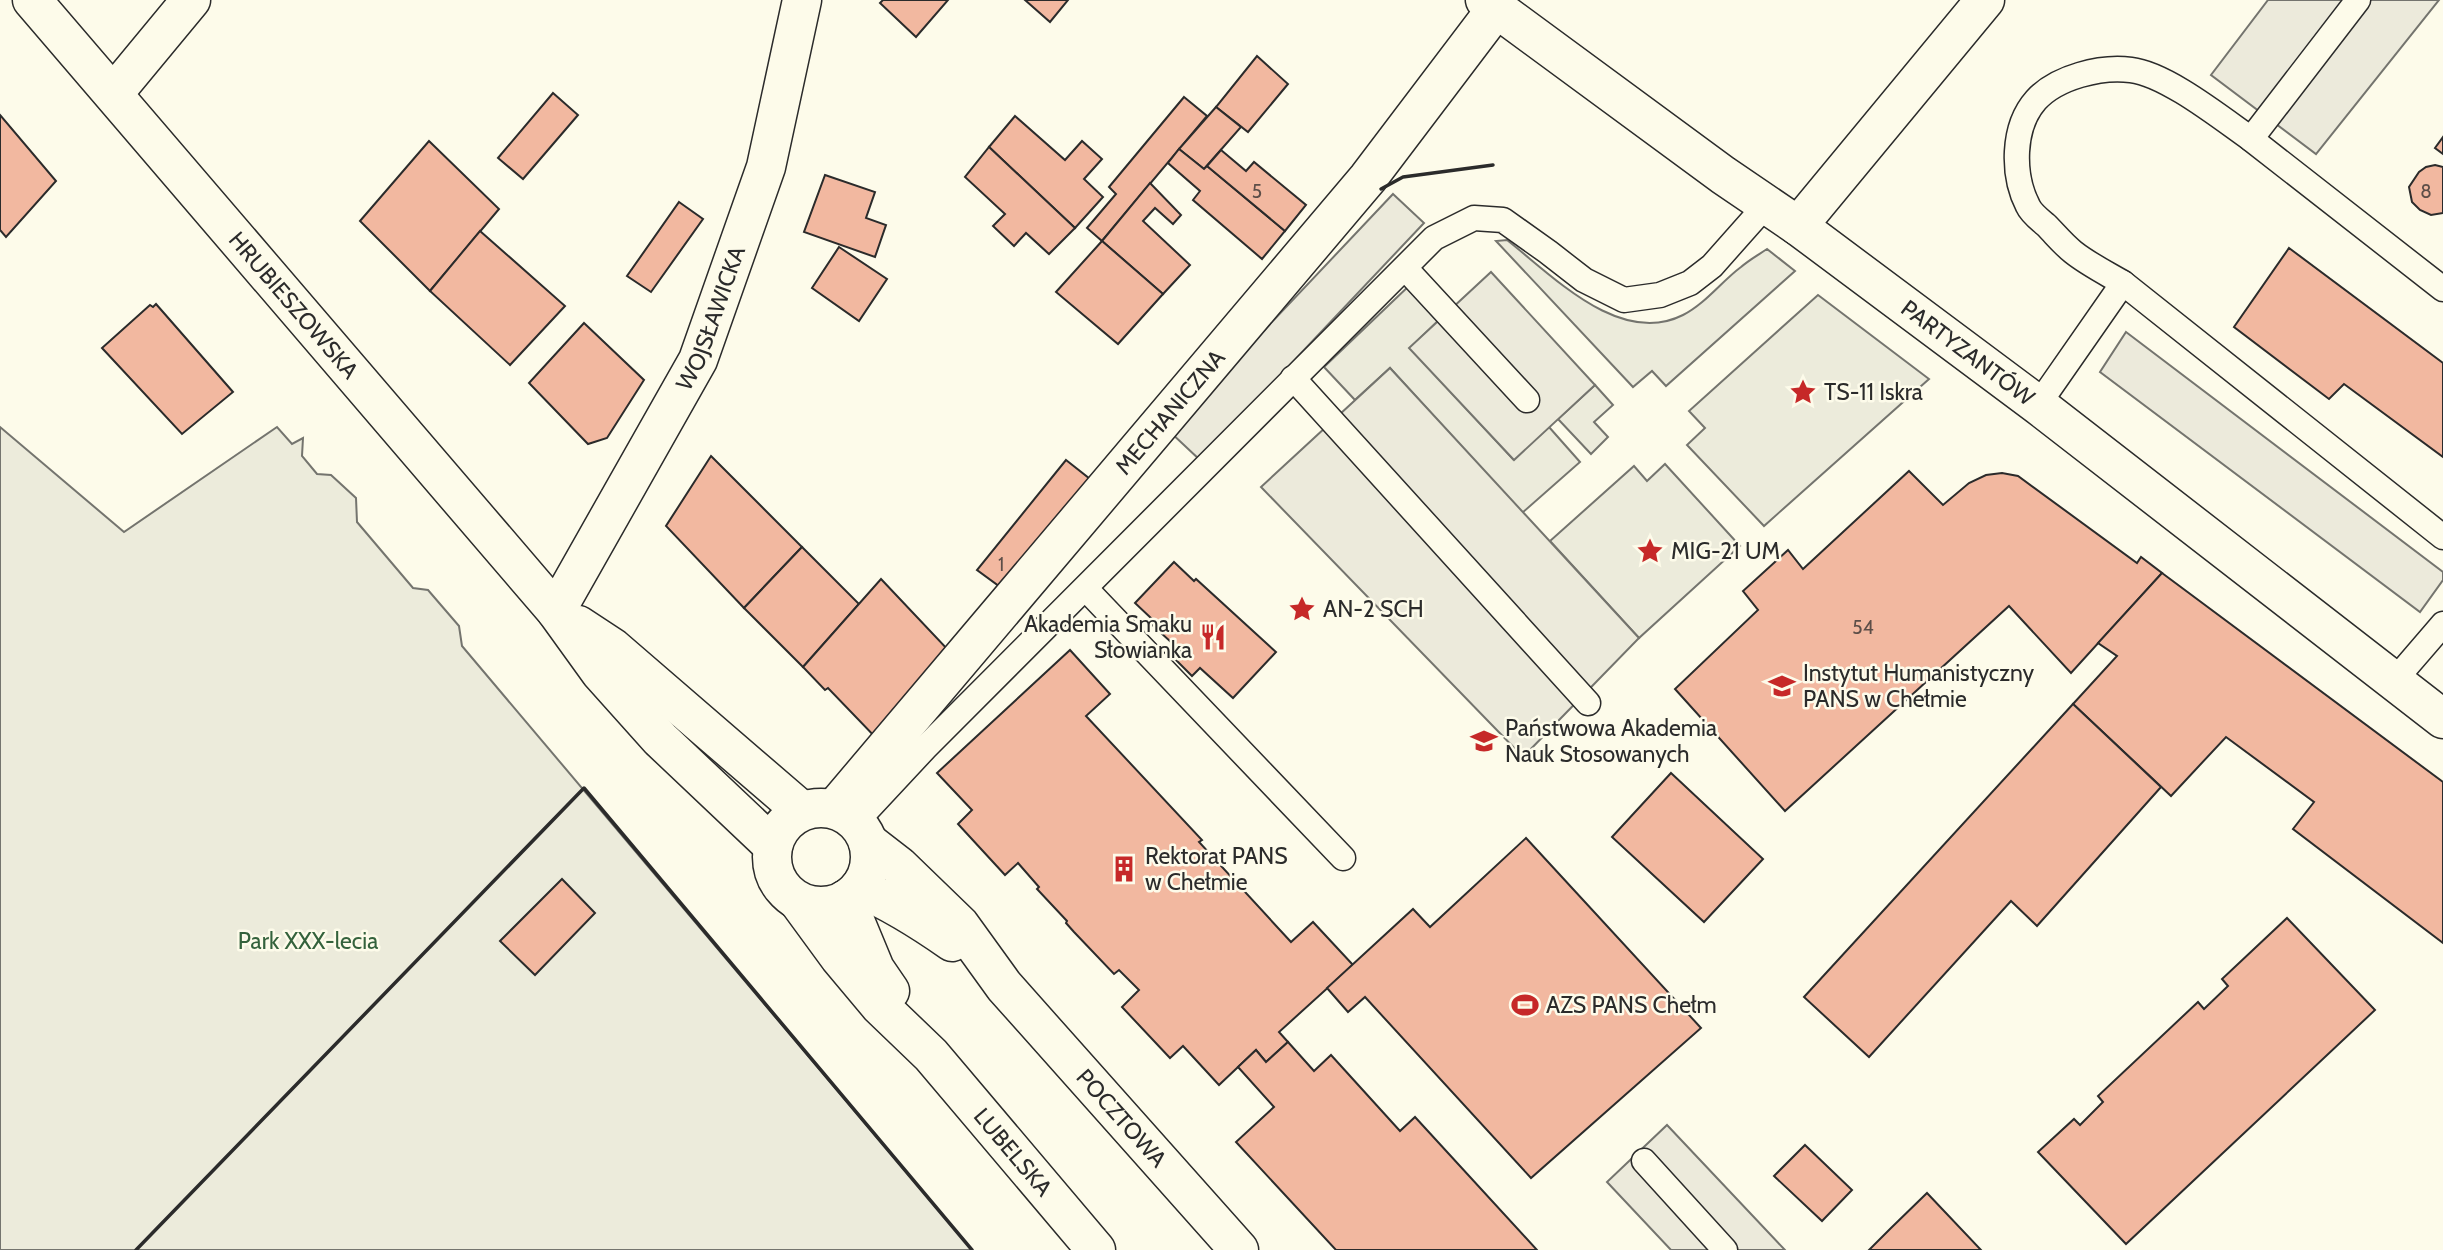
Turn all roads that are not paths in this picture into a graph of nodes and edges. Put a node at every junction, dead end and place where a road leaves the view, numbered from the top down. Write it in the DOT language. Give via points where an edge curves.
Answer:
graph roads {
  1 [pos="33,0"];
  2 [pos="191,0"];
  3 [pos="802,0"];
  4 [pos="2358,0"];
  5 [pos="1973,2"];
  6 [pos="1491,4"];
  7 [pos="114,93"];
  8 [pos="2250,139"];
  9 [pos="1767,204"];
  10 [pos="1798,226"];
  11 [pos="1405,268"];
  12 [pos="2123,283"];
  13 [pos="2443,289"];
  14 [pos="1293,378"];
  15 [pos="1527,400"];
  16 [pos="2038,405"];
  17 [pos="2443,537"];
  18 [pos="1086,589"];
  19 [pos="556,611"];
  20 [pos="2443,624"];
  21 [pos="2394,681"];
  22 [pos="1588,703"];
  23 [pos="2443,719"];
  24 [pos="840,821"];
  25 [pos="773,846"];
  26 [pos="1343,859"];
  27 [pos="852,894"];
  28 [pos="798,901"];
  29 [pos="1004,986"];
  30 [pos="932,1055"];
  31 [pos="1644,1161"];
  32 [pos="1096,1250"];
  33 [pos="1239,1250"];
  34 [pos="1726,1250"];
  1 -- 7 [label="street, HRUBIESZOWSKA"];
  2 -- 7 [label="street"];
  3 -- 19 [label="street, WOJSŁAWICKA" via="766,167 698,360"];
  4 -- 8 [label="lane"];
  5 -- 10 [label="street"];
  6 -- 9 [label="street, PARTYZANTÓW"];
  6 -- 24 [label="street, MECHANICZNA" via="1368,178"];
  7 -- 19 [label="street, HRUBIESZOWSKA"];
  8 -- 12 [label="lane" via="2193,98 2133,70 2106,69 2078,76 2036,100 2023,123 2017,151 2017,178 2029,208 2073,252"];
  8 -- 13 [label="lane"];
  9 -- 10 [label="street, PARTYZANTÓW"];
  9 -- 11 [label="lane" via="1712,266 1690,284 1660,295 1624,300 1584,280 1503,220 1474,218 1434,238"];
  10 -- 16 [label="street, PARTYZANTÓW"];
  11 -- 14 [label="lane"];
  11 -- 15 [label="lane"];
  12 -- 16 [label="lane"];
  12 -- 17 [label="lane"];
  14 -- 18 [label="lane"];
  14 -- 22 [label="lane"];
  16 -- 21 [label="street, PARTYZANTÓW"];
  18 -- 24 [label="lane" via="925,748"];
  18 -- 26 [label="lane"];
  19 -- 24 [label="street" via="613,648"];
  19 -- 25 [label="street" via="600,672 660,739"];
  20 -- 21 [label="lane"];
  21 -- 23 [label="street, PARTYZANTÓW"];
  24 -- 25 [label="street" via="789,819"];
  24 -- 27 [label="street" via="870,858 867,875"];
  24 -- 29 [label="street" via="899,866 960,925"];
  25 -- 28 [label="street" via="776,878"];
  27 -- 28 [label="street" via="831,905"];
  27 -- 29 [label="street" via="884,898 961,949"];
  27 -- 30 [label="street" via="875,968"];
  28 -- 30 [label="street" via="880,1006"];
  29 -- 33 [label="street, POCZTOWA"];
  30 -- 32 [label="street, LUBELSKA"];
  31 -- 34 [label="lane"];
}
